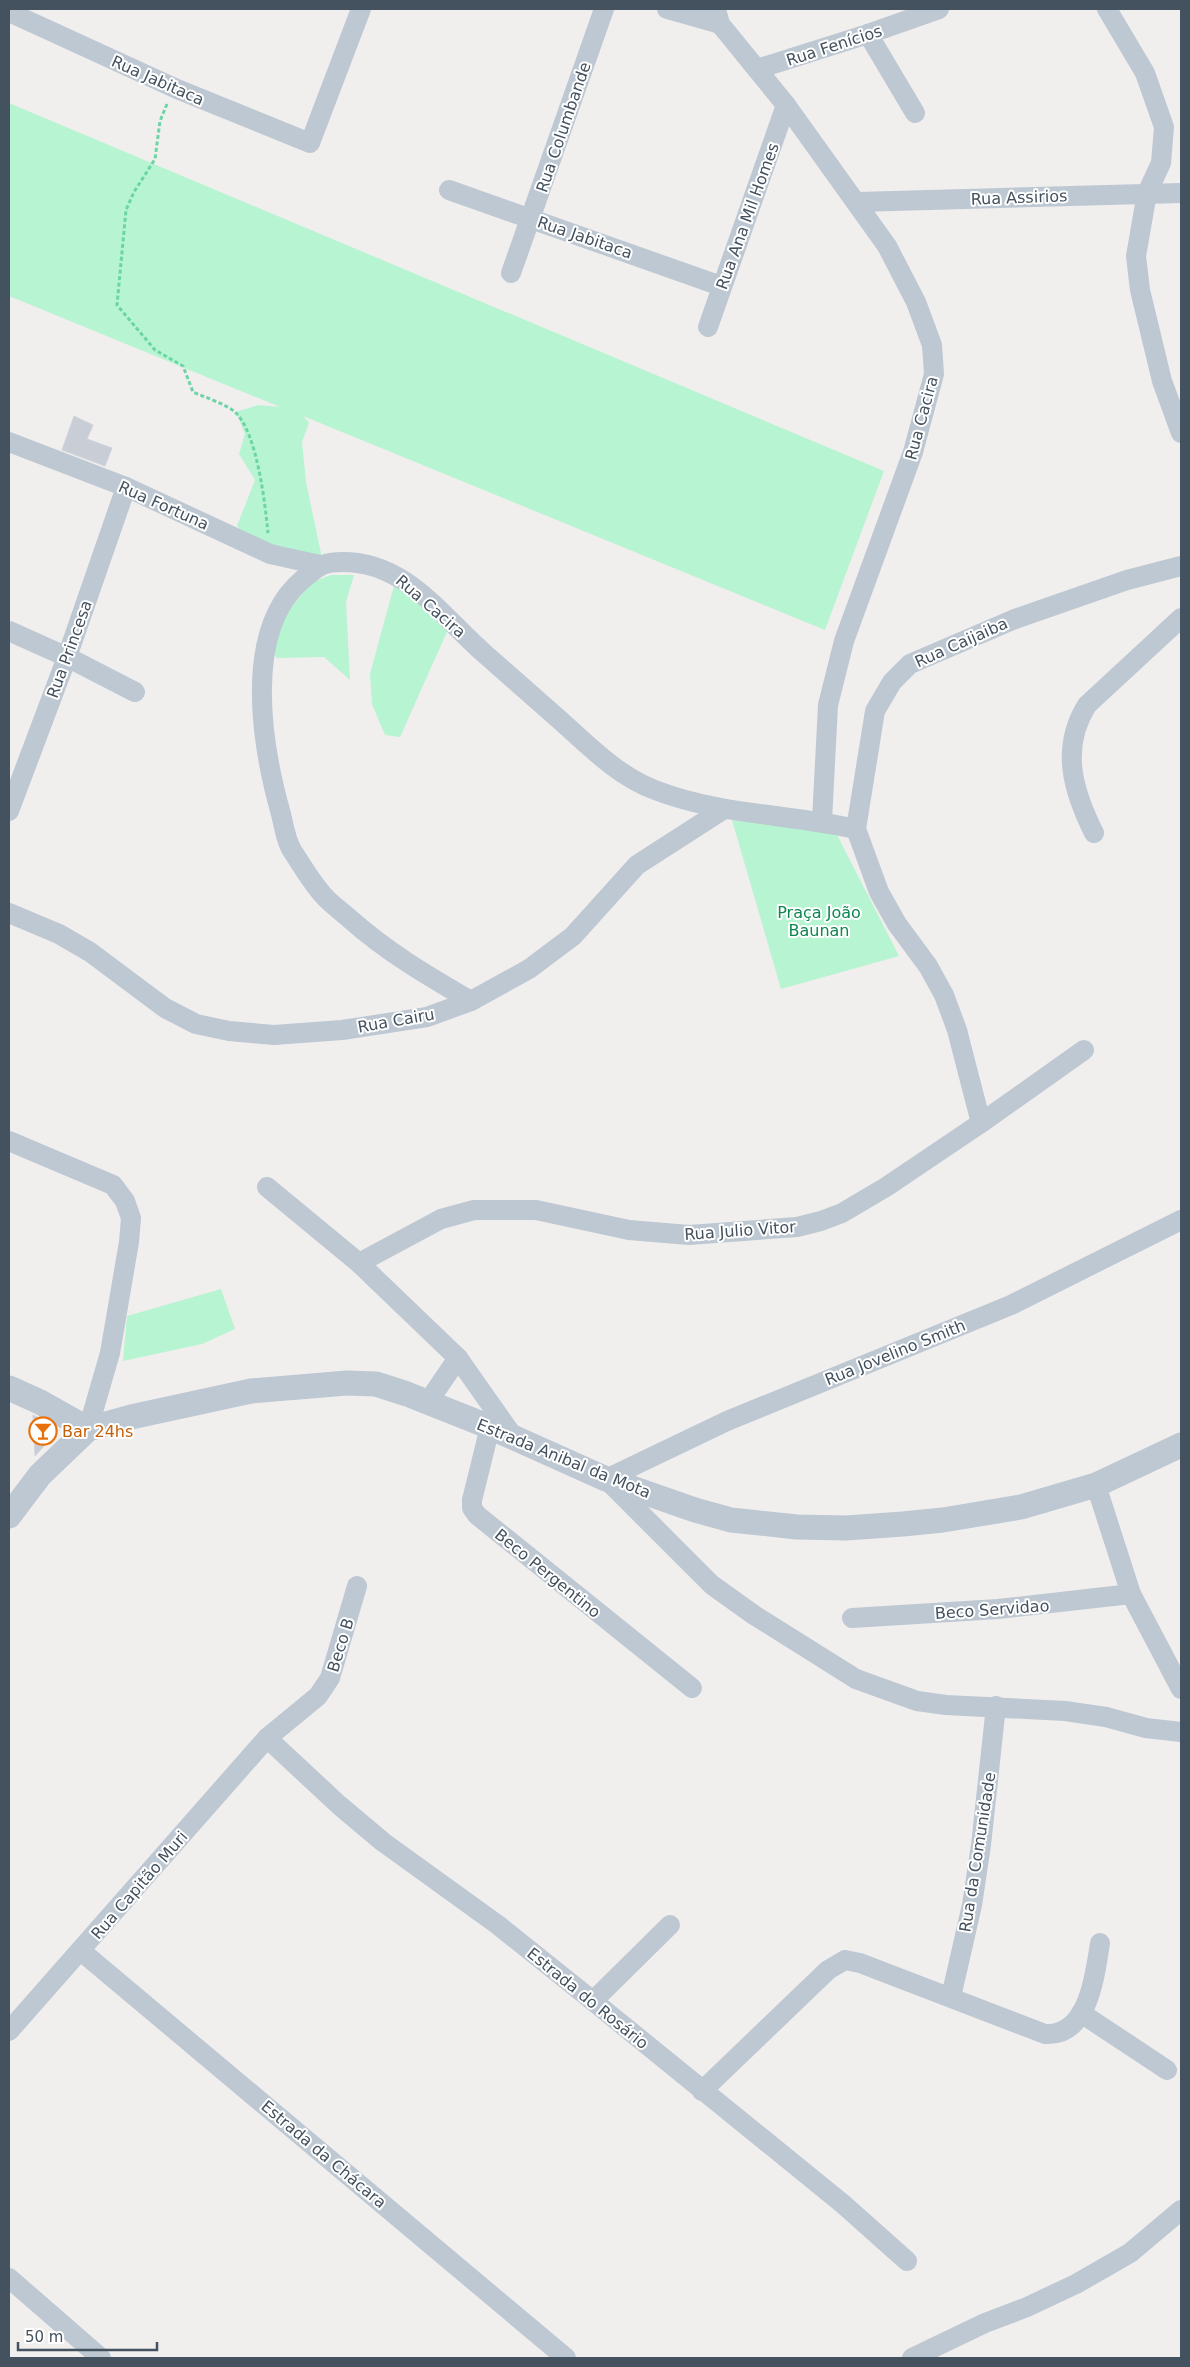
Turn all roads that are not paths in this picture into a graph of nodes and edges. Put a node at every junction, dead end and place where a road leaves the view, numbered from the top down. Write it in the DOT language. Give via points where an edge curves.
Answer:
graph roads {
  1 [pos="361,9"];
  2 [pos="604,9"];
  3 [pos="667,9"];
  4 [pos="938,9"];
  5 [pos="1107,9"];
  6 [pos="9,12"];
  7 [pos="718,16"];
  8 [pos="868,34"];
  9 [pos="757,69"];
  10 [pos="786,105"];
  11 [pos="914,113"];
  12 [pos="449,190"];
  13 [pos="1147,193"];
  14 [pos="1181,193"];
  15 [pos="857,202"];
  16 [pos="530,218"];
  17 [pos="511,273"];
  18 [pos="722,286"];
  19 [pos="708,327"];
  20 [pos="1181,433"];
  21 [pos="9,442"];
  22 [pos="126,487"];
  23 [pos="320,565"];
  24 [pos="1181,566"];
  25 [pos="1181,618"];
  26 [pos="9,631"];
  27 [pos="67,657"];
  28 [pos="135,692"];
  29 [pos="724,808"];
  30 [pos="9,810"];
  31 [pos="822,821"];
  32 [pos="856,829"];
  33 [pos="1094,833"];
  34 [pos="9,913"];
  35 [pos="471,1001"];
  36 [pos="1084,1050"];
  37 [pos="981,1124"];
  38 [pos="9,1141"];
  39 [pos="267,1187"];
  40 [pos="1181,1220"];
  41 [pos="359,1263"];
  42 [pos="458,1358"];
  43 [pos="9,1388"];
  44 [pos="428,1402"];
  45 [pos="490,1427"];
  46 [pos="88,1429"];
  47 [pos="515,1439"];
  48 [pos="1181,1445"];
  49 [pos="606,1479"];
  50 [pos="1096,1485"];
  51 [pos="9,1516"];
  52 [pos="357,1586"];
  53 [pos="1131,1594"];
  54 [pos="852,1618"];
  55 [pos="692,1688"];
  56 [pos="1181,1689"];
  57 [pos="996,1706"];
  58 [pos="1181,1732"];
  59 [pos="267,1738"];
  60 [pos="670,1925"];
  61 [pos="1100,1943"];
  62 [pos="81,1951"];
  63 [pos="951,1997"];
  64 [pos="594,2001"];
  65 [pos="1081,2013"];
  66 [pos="9,2031"];
  67 [pos="1167,2070"];
  68 [pos="702,2091"];
  69 [pos="1181,2210"];
  70 [pos="907,2261"];
  71 [pos="9,2278"];
  72 [pos="101,2358"];
  73 [pos="566,2358"];
  74 [pos="912,2358"];
  1 -- 6 [label="street, Rua Jabitaca" via="310,143 161,82"];
  2 -- 16 [label="street, Rua Columbande"];
  3 -- 7 [label="street"];
  4 -- 8 [label="street, Rua Fenícios"];
  5 -- 13 [label="street" via="1145,73 1164,127 1161,163"];
  7 -- 9 [label="street, Rua Cacira"];
  8 -- 9 [label="street, Rua Fenícios"];
  8 -- 11 [label="street"];
  9 -- 10 [label="street, Rua Cacira"];
  10 -- 15 [label="street, Rua Cacira"];
  10 -- 18 [label="street, Rua Ana Mil Homes"];
  12 -- 16 [label="street, Rua Jabitaca"];
  13 -- 14 [label="street, Rua Assirios"];
  13 -- 15 [label="street, Rua Assirios"];
  13 -- 20 [label="street" via="1136,256 1140,290 1162,382"];
  15 -- 31 [label="street, Rua Cacira" via="887,246 916,302 932,344 934,374 913,452 844,641 828,705"];
  16 -- 17 [label="street, Rua Columbande"];
  16 -- 18 [label="street, Rua Jabitaca"];
  18 -- 19 [label="street, Rua Ana Mil Homes"];
  21 -- 22 [label="street, Rua Fortuna"];
  22 -- 23 [label="street, Rua Fortuna" via="270,554"];
  22 -- 27 [label="street, Rua Princesa"];
  23 -- 29 [label="street, Rua Cacira" via="342,562 368,564 391,572 441,610 483,652 605,760 631,779 656,791"];
  23 -- 35 [label="street" via="281,603 270,629 263,662 263,709 269,770 290,848 324,896 365,932 402,961"];
  24 -- 32 [label="street, Rua Caijaiba" via="1127,580 1015,619 910,664 892,682 875,711"];
  25 -- 33 [label="street" via="1087,705 1078,718 1072,746 1072,776 1080,805"];
  26 -- 27 [label="street"];
  27 -- 28 [label="street"];
  27 -- 30 [label="street, Rua Princesa"];
  29 -- 31 [label="street, Rua Cacira"];
  29 -- 35 [label="street, Rua Cairu" via="637,865 573,936 529,969"];
  31 -- 32 [label="street, Rua Cacira"];
  32 -- 37 [label="street" via="879,892 944,995 957,1030"];
  34 -- 35 [label="street, Rua Cairu" via="59,934 109,964 165,1008 196,1024 229,1031 274,1035 342,1030 427,1017"];
  36 -- 37 [label="street, Rua Julio Vitor"];
  37 -- 41 [label="street, Rua Julio Vitor" via="842,1213 797,1226 689,1235 629,1230 536,1210 474,1210 441,1219"];
  38 -- 46 [label="street" via="113,1185 125,1200 131,1218 110,1353"];
  39 -- 41 [label="street"];
  40 -- 49 [label="street, Rua Jovelino Smith" via="1010,1305 727,1421"];
  41 -- 42 [label="street"];
  42 -- 44 [label="street"];
  42 -- 47 [label="street"];
  43 -- 46 [label="street"];
  44 -- 45 [label="street, Estrada Anibal da Mota"];
  44 -- 46 [label="street, Estrada Anibal da Mota" via="376,1384 347,1383 251,1392"];
  45 -- 47 [label="street, Estrada Anibal da Mota"];
  45 -- 55 [label="street, Beco Pergentino" via="472,1500 477,1516"];
  46 -- 51 [label="street, Estrada Anibal da Mota" via="40,1475"];
  47 -- 49 [label="street, Estrada Anibal da Mota"];
  48 -- 50 [label="street, Estrada Anibal da Mota"];
  49 -- 50 [label="street, Estrada Anibal da Mota" via="731,1520 846,1528 975,1515 1021,1507"];
  49 -- 57 [label="street" via="712,1585 761,1620 856,1679 917,1701"];
  50 -- 53 [label="street"];
  52 -- 59 [label="street, Beco B" via="330,1678 318,1696"];
  53 -- 54 [label="street, Beco Servidao" via="1007,1608"];
  53 -- 56 [label="street"];
  57 -- 58 [label="street" via="1066,1711"];
  57 -- 63 [label="street, Rua da Comunidade" via="972,1905"];
  59 -- 62 [label="street, Rua Capitão Muri"];
  59 -- 64 [label="street, Estrada do Rosário" via="383,1842 498,1925"];
  60 -- 64 [label="street"];
  61 -- 65 [label="street" via="1092,1989"];
  62 -- 66 [label="street, Rua Capitão Muri"];
  62 -- 73 [label="street, Estrada da Chácara"];
  63 -- 65 [label="street" via="1045,2034 1055,2035"];
  63 -- 68 [label="street" via="845,1960 828,1970"];
  64 -- 68 [label="street, Estrada do Rosário"];
  65 -- 67 [label="street"];
  68 -- 70 [label="street, Estrada do Rosário" via="843,2204"];
  69 -- 74 [label="street" via="1130,2253 1076,2284"];
  71 -- 72 [label="street"];
}
